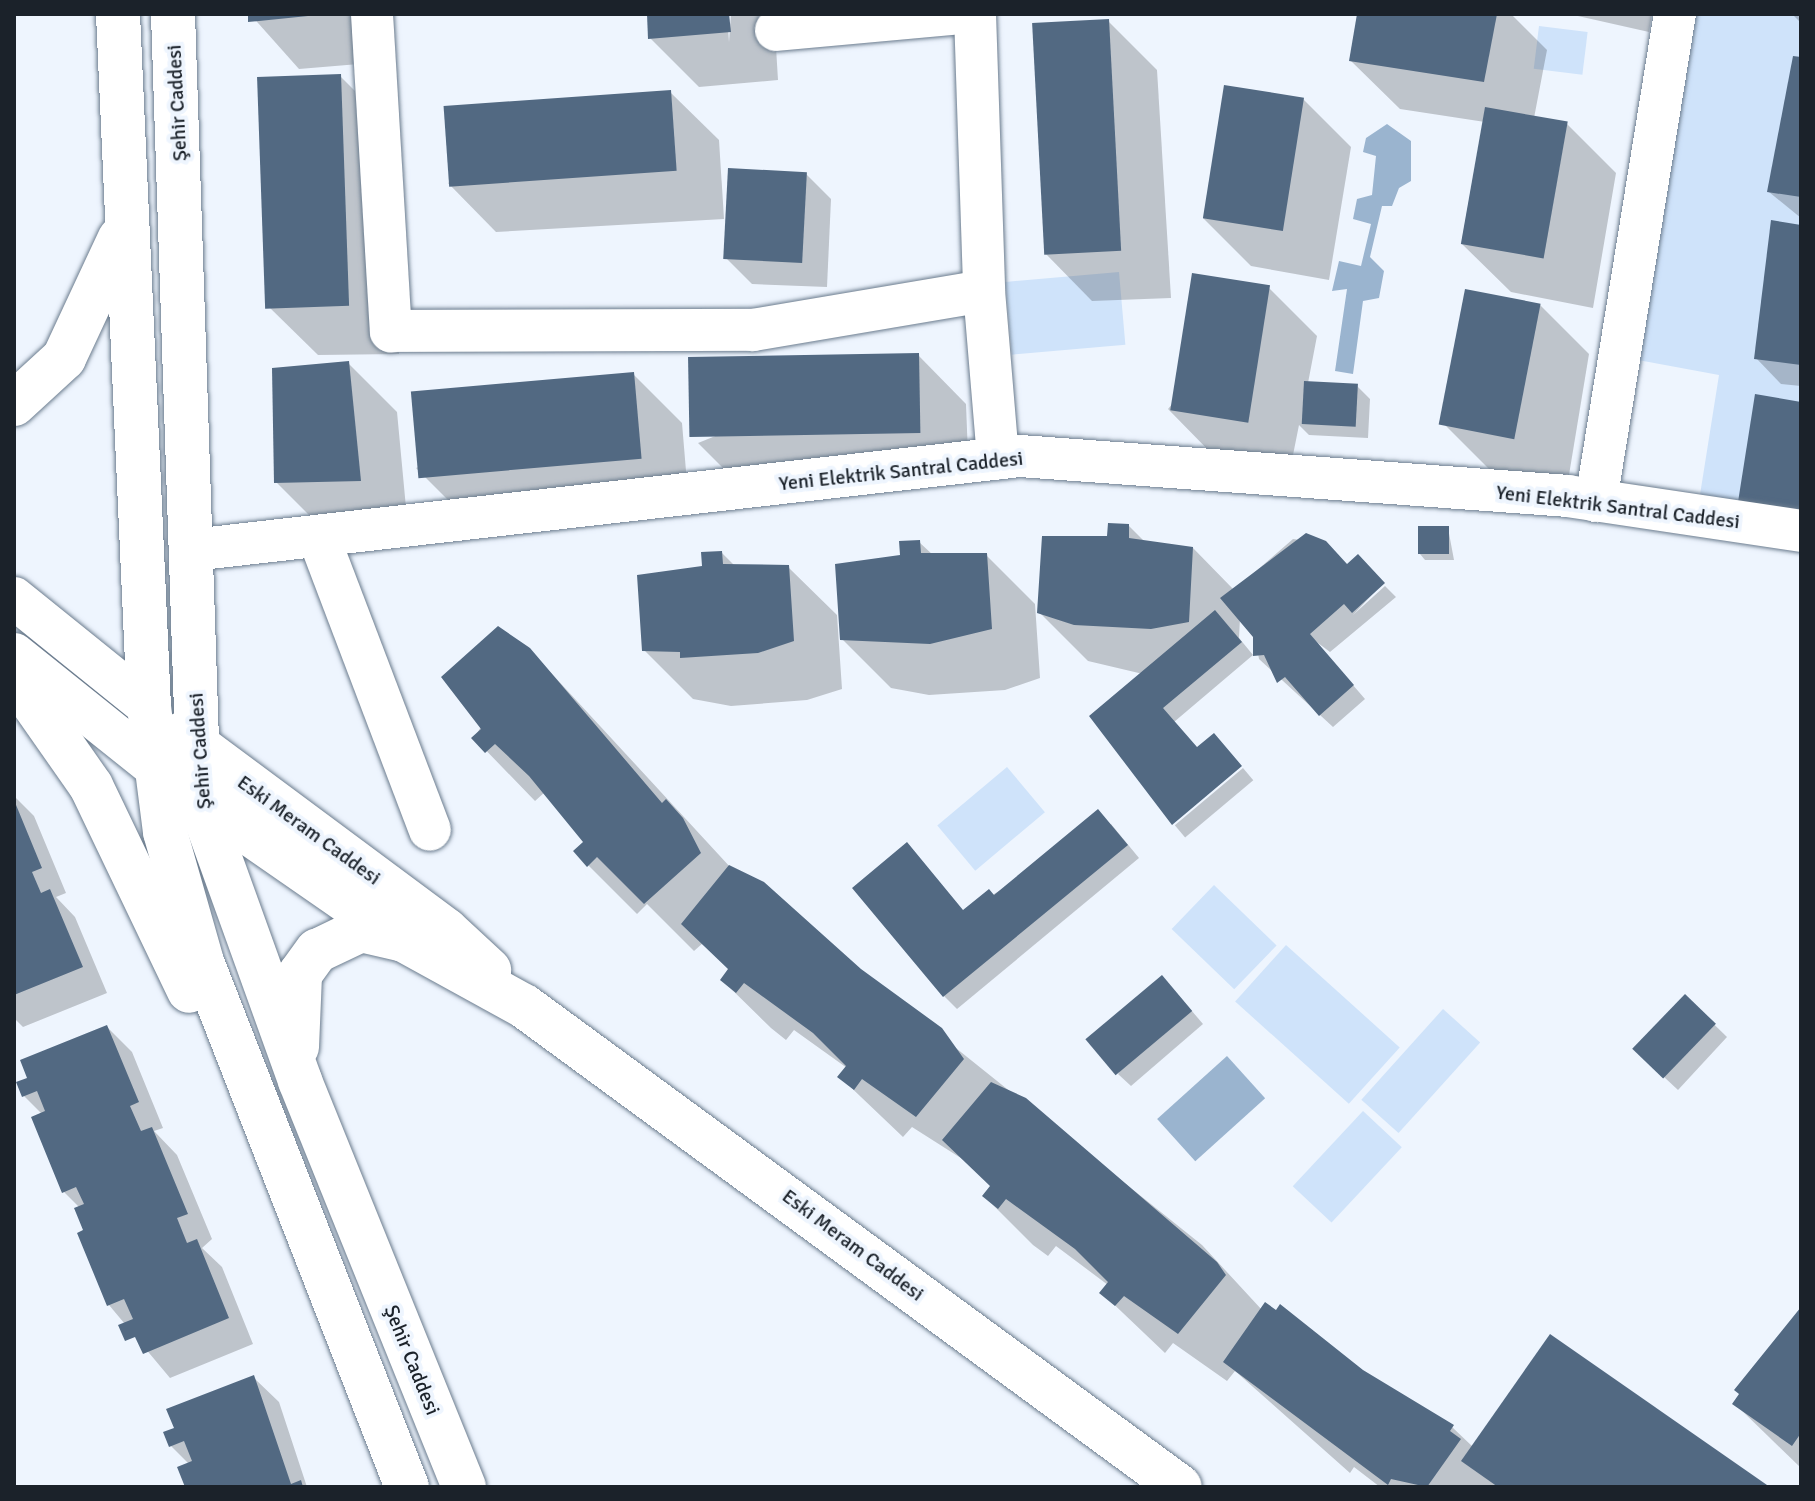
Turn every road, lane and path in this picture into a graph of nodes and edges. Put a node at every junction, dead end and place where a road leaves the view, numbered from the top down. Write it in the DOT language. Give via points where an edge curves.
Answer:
graph roads {
  1 [pos="118,14"];
  2 [pos="173,14"];
  3 [pos="372,14"];
  4 [pos="951,14"];
  5 [pos="975,14"];
  6 [pos="1675,14"];
  7 [pos="776,30"];
  8 [pos="126,225"];
  9 [pos="984,291"];
  10 [pos="14,404"];
  11 [pos="998,458"];
  12 [pos="1596,501"];
  13 [pos="1801,531"];
  14 [pos="319,538"];
  15 [pos="192,550"];
  16 [pos="14,598"];
  17 [pos="14,654"];
  18 [pos="14,676"];
  19 [pos="149,707"];
  20 [pos="196,746"];
  21 [pos="155,767"];
  22 [pos="199,800"];
  23 [pos="430,830"];
  24 [pos="402,939"];
  25 [pos="524,1006"];
  26 [pos="300,1081"];
  27 [pos="248,1084"];
  28 [pos="407,1487"];
  29 [pos="464,1487"];
  30 [pos="1180,1487"];
  1 -- 8 [label="main road"];
  2 -- 15 [label="main road, Şehir Caddesi"];
  3 -- 9 [label="street" via="391,331 753,330"];
  4 -- 7 [label="street"];
  5 -- 9 [label="street"];
  6 -- 12 [label="street"];
  8 -- 10 [label="main road" via="64,358"];
  8 -- 19 [label="main road"];
  9 -- 11 [label="street"];
  11 -- 12 [label="street, Yeni Elektrik Santral Caddesi"];
  11 -- 14 [label="street, Yeni Elektrik Santral Caddesi"];
  12 -- 13 [label="street, Yeni Elektrik Santral Caddesi"];
  14 -- 15 [label="street, Yeni Elektrik Santral Caddesi"];
  14 -- 23 [label="street"];
  15 -- 20 [label="main road, Şehir Caddesi"];
  16 -- 19 [label="street, Eski Meram Caddesi"];
  17 -- 21 [label="street, Eski Meram Caddesi"];
  18 -- 27 [label="main road" via="91,786 184,984"];
  19 -- 20 [label="main road, Eski Meram Caddesi"];
  19 -- 21 [label="main road"];
  20 -- 22 [label="main road, Şehir Caddesi"];
  20 -- 25 [label="main road, Eski Meram Caddesi" via="446,930"];
  21 -- 22 [label="main road, Eski Meram Caddesi"];
  21 -- 27 [label="main road" via="180,894"];
  22 -- 24 [label="main road, Eski Meram Caddesi"];
  22 -- 26 [label="main road, Şehir Caddesi"];
  24 -- 25 [label="main road, Eski Meram Caddesi"];
  24 -- 26 [label="main road" via="361,930 341,936 300,974 294,1003"];
  25 -- 30 [label="main road, Eski Meram Caddesi"];
  26 -- 29 [label="main road, Şehir Caddesi"];
  27 -- 28 [label="main road"];
}
